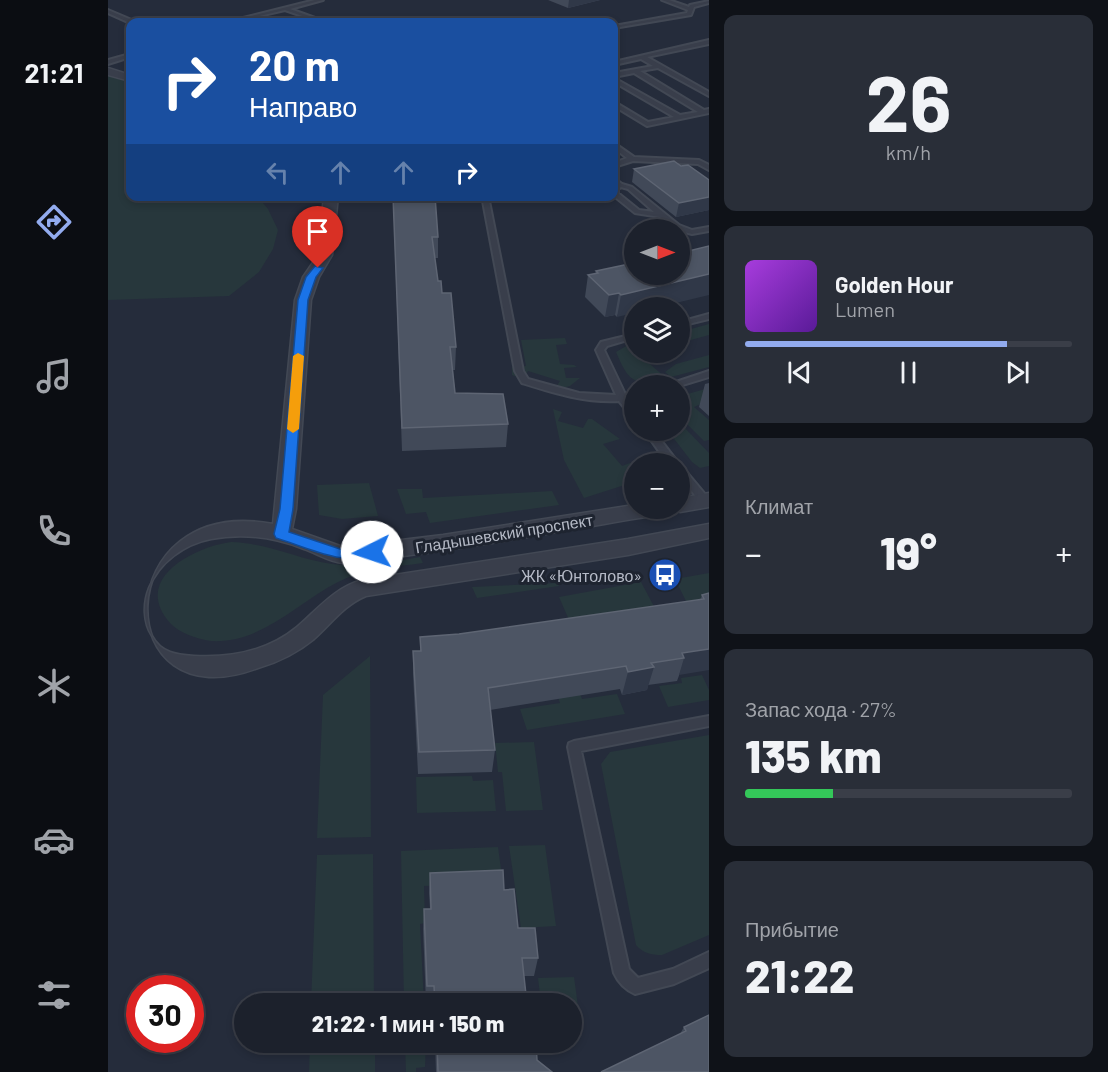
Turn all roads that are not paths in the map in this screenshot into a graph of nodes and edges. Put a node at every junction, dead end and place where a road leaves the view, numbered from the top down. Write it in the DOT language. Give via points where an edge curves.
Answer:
graph roads {
  1 [pos="321,0"];
  2 [pos="664,0"];
  3 [pos="709,2"];
  4 [pos="285,9"];
  5 [pos="691,9"];
  6 [pos="108,11"];
  7 [pos="246,18"];
  8 [pos="311,18"];
  9 [pos="126,19"];
  10 [pos="618,26"];
  11 [pos="709,42"];
  12 [pos="702,44"];
  13 [pos="709,47"];
  14 [pos="642,57"];
  15 [pos="126,59"];
  16 [pos="108,62"];
  17 [pos="618,62"];
  18 [pos="659,66"];
  19 [pos="108,70"];
  20 [pos="635,71"];
  21 [pos="618,74"];
  22 [pos="126,77"];
  23 [pos="618,82"];
  24 [pos="709,94"];
  25 [pos="618,106"];
  26 [pos="707,113"];
  27 [pos="679,117"];
  28 [pos="618,148"];
  29 [pos="632,159"];
  30 [pos="618,164"];
  31 [pos="709,168"];
  32 [pos="618,183"];
  33 [pos="618,197"];
  34 [pos="330,201"];
  35 [pos="486,201"];
  36 [pos="662,215"];
  37 [pos="709,229"];
  38 [pos="709,316"];
  39 [pos="690,321"];
  40 [pos="624,339"];
  41 [pos="709,374"];
  42 [pos="690,380"];
  43 [pos="622,398"];
  44 [pos="624,401"];
  45 [pos="656,441"];
  46 [pos="666,453"];
  47 [pos="690,481"];
  48 [pos="707,500"];
  49 [pos="690,503"];
  50 [pos="624,513"];
  51 [pos="709,531"];
  52 [pos="281,534"];
  53 [pos="709,721"];
  54 [pos="709,960"];
  1 -- 4 [label="lane"];
  2 -- 5 [label="lane"];
  3 -- 5 [label="lane"];
  4 -- 7 [label="lane"];
  4 -- 8 [label="lane"];
  5 -- 10 [label="lane" via="689,14"];
  6 -- 9 [label="lane"];
  11 -- 12 [label="lane"];
  12 -- 13 [label="lane"];
  12 -- 14 [label="lane"];
  14 -- 17 [label="lane"];
  14 -- 18 [label="lane"];
  15 -- 16 [label="lane"];
  18 -- 20 [label="lane"];
  18 -- 24 [label="lane"];
  19 -- 22 [label="street"];
  20 -- 21 [label="lane"];
  20 -- 26 [label="lane"];
  23 -- 27 [label="lane"];
  25 -- 27 [label="lane" via="647,124"];
  26 -- 27 [label="lane"];
  28 -- 29 [label="lane"];
  29 -- 30 [label="lane"];
  29 -- 31 [label="lane" via="699,162"];
  32 -- 36 [label="lane" via="630,188"];
  33 -- 36 [label="lane" via="636,212"];
  34 -- 52 [label="street" via="325,255 303,300"];
  35 -- 43 [label="lane" via="519,371 525,381 575,396"];
  36 -- 37 [label="lane" via="676,227 692,232"];
  38 -- 39 [label="lane"];
  40 -- 43 [label="lane" via="604,344 600,350"];
  41 -- 42 [label="lane"];
  43 -- 44 [label="lane"];
  45 -- 46 [label="lane"];
  47 -- 48 [label="lane"];
  48 -- 49 [label="street"];
  50 -- 52 [label="street, Гладышевский проспект" via="342,555"];
  51 -- 52 [label="street, Гладышевский проспект" via="362,588 334,602 303,635 285,647 245,662 194,665 167,661 150,651 139,633 133,606 142,578 167,551 183,541 224,529"];
  53 -- 54 [label="lane" via="574,747 622,973 635,986 674,976"];
}
